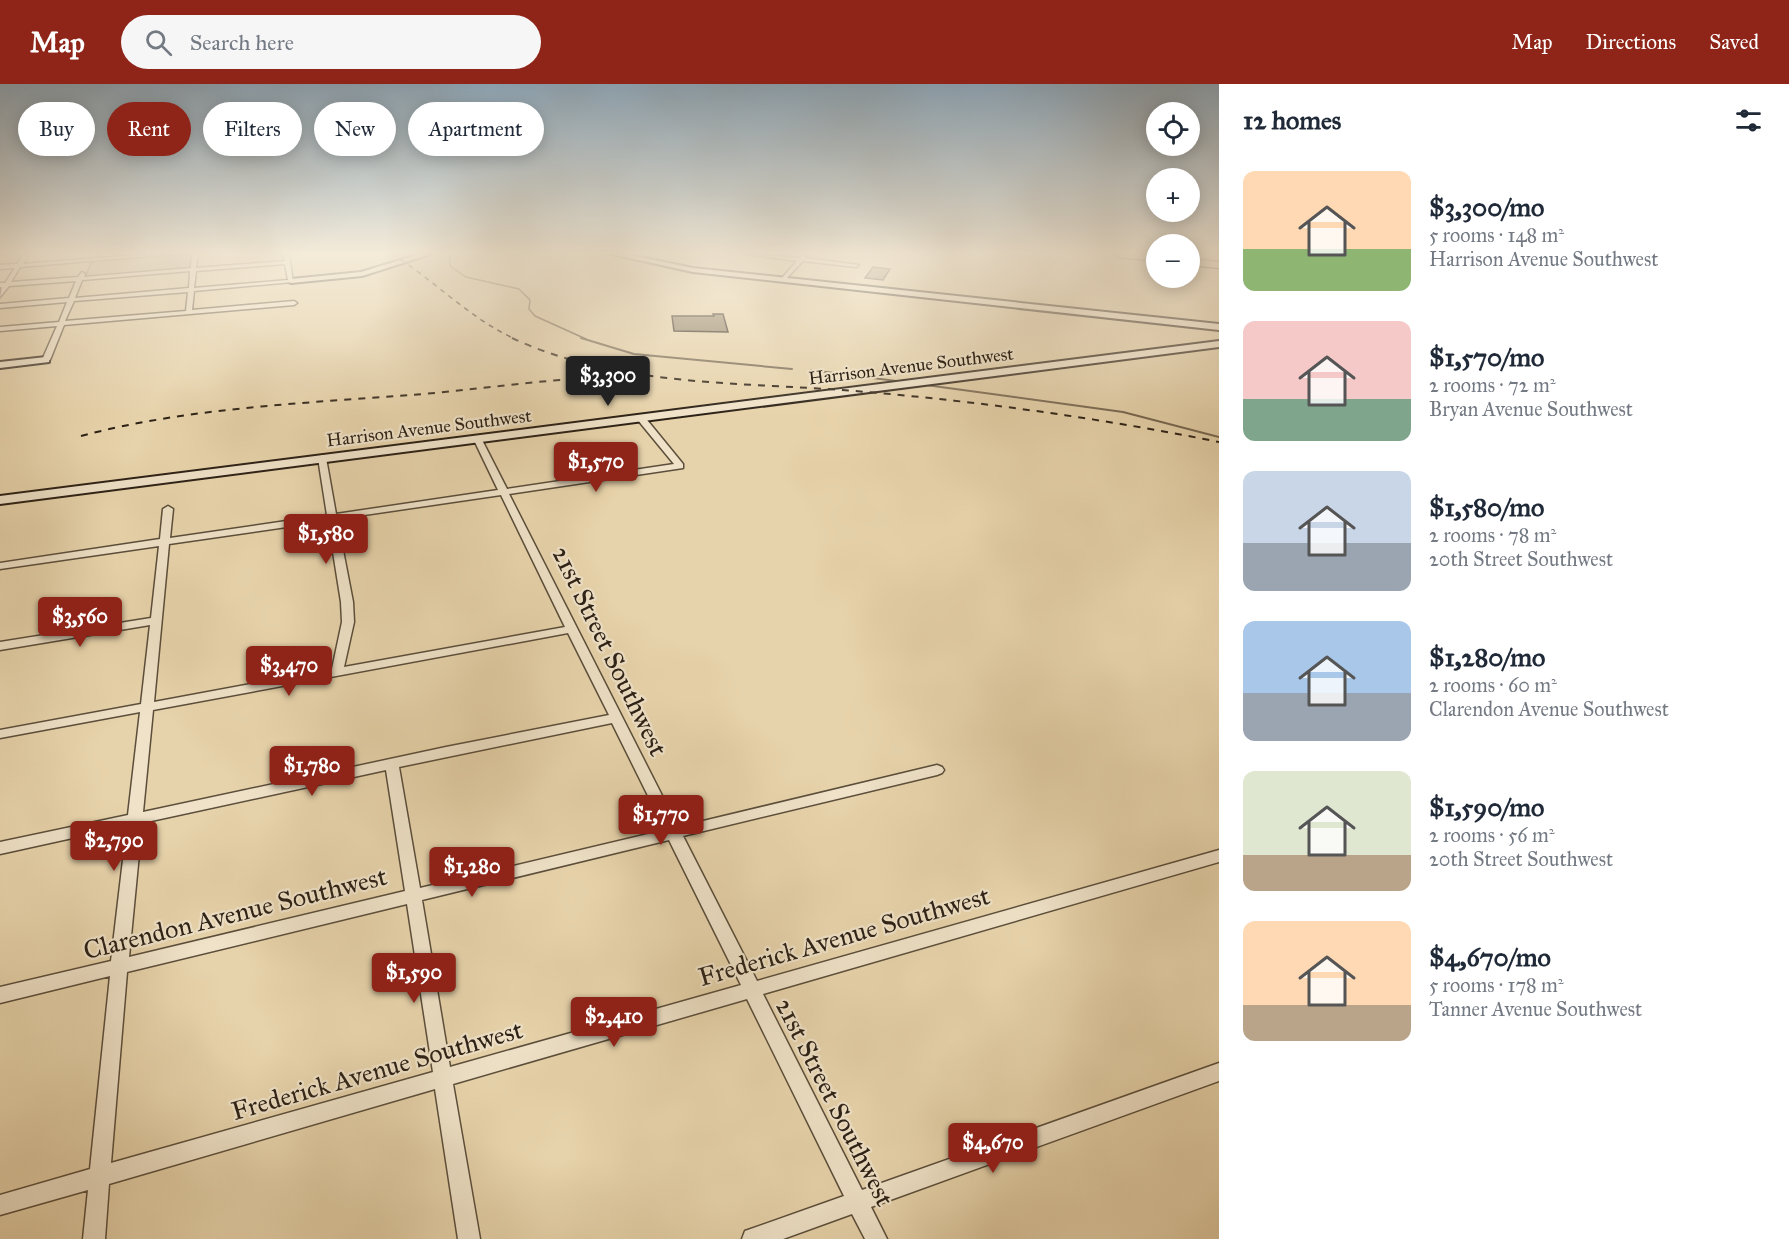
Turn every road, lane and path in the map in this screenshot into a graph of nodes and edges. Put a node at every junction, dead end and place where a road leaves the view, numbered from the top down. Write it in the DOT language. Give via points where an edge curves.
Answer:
graph roads {
  1 [pos="68,308"];
  2 [pos="189,308"];
  3 [pos="237,308"];
  4 [pos="1046,308"];
  5 [pos="189,312"];
  6 [pos="61,324"];
  7 [pos="1219,327"];
  8 [pos="0,329"];
  9 [pos="1219,344"];
  10 [pos="46,360"];
  11 [pos="0,365"];
  12 [pos="640,417"];
  13 [pos="477,438"];
  14 [pos="322,458"];
  15 [pos="505,493"];
  16 [pos="0,500"];
  17 [pos="168,509"];
  18 [pos="332,518"];
  19 [pos="165,542"];
  20 [pos="0,566"];
  21 [pos="156,621"];
  22 [pos="573,629"];
  23 [pos="0,646"];
  24 [pos="337,673"];
  25 [pos="148,707"];
  26 [pos="617,718"];
  27 [pos="0,734"];
  28 [pos="392,764"];
  29 [pos="937,770"];
  30 [pos="136,819"];
  31 [pos="673,833"];
  32 [pos="0,848"];
  33 [pos="1219,856"];
  34 [pos="414,894"];
  35 [pos="120,966"];
  36 [pos="752,989"];
  37 [pos="0,995"];
  38 [pos="1219,1072"];
  39 [pos="444,1078"];
  40 [pos="100,1176"];
  41 [pos="858,1202"];
  42 [pos="0,1205"];
  43 [pos="94,1239"];
  44 [pos="469,1239"];
  45 [pos="753,1239"];
  46 [pos="876,1239"];
  1 -- 6 [label="street"];
  2 -- 5 [label="street"];
  3 -- 5 [label="street"];
  4 -- 7 [label="street"];
  5 -- 6 [label="street"];
  6 -- 8 [label="street"];
  6 -- 10 [label="street"];
  9 -- 12 [label="street, Harrison Avenue Southwest"];
  10 -- 11 [label="street"];
  12 -- 13 [label="street, Harrison Avenue Southwest"];
  12 -- 15 [label="street" via="680,466"];
  13 -- 14 [label="street, Harrison Avenue Southwest"];
  13 -- 15 [label="street, 21st Street Southwest"];
  14 -- 16 [label="street, Harrison Avenue Southwest"];
  14 -- 18 [label="street"];
  15 -- 18 [label="street"];
  15 -- 22 [label="street, 21st Street Southwest"];
  17 -- 19 [label="street"];
  18 -- 19 [label="street"];
  18 -- 24 [label="street" via="348,622"];
  19 -- 20 [label="street"];
  19 -- 21 [label="street"];
  21 -- 23 [label="street"];
  21 -- 25 [label="street"];
  22 -- 24 [label="street"];
  22 -- 26 [label="street, 21st Street Southwest"];
  24 -- 25 [label="street"];
  25 -- 27 [label="street"];
  25 -- 30 [label="street"];
  26 -- 28 [label="street"];
  26 -- 31 [label="street, 21st Street Southwest"];
  28 -- 30 [label="street"];
  28 -- 34 [label="street"];
  29 -- 31 [label="street, Clarendon Avenue Southwest"];
  30 -- 32 [label="street"];
  30 -- 35 [label="street"];
  31 -- 34 [label="street, Clarendon Avenue Southwest"];
  31 -- 36 [label="street, 21st Street Southwest"];
  33 -- 36 [label="street, Frederick Avenue Southwest"];
  34 -- 35 [label="street, Clarendon Avenue Southwest"];
  34 -- 39 [label="street"];
  35 -- 37 [label="street, Clarendon Avenue Southwest"];
  35 -- 40 [label="street"];
  36 -- 39 [label="street, Frederick Avenue Southwest"];
  36 -- 41 [label="street, 21st Street Southwest"];
  38 -- 41 [label="street"];
  39 -- 40 [label="street, Frederick Avenue Southwest"];
  39 -- 44 [label="street"];
  40 -- 42 [label="street, Frederick Avenue Southwest"];
  40 -- 43 [label="street"];
  41 -- 45 [label="street"];
  41 -- 46 [label="street, 21st Street Southwest"];
}
